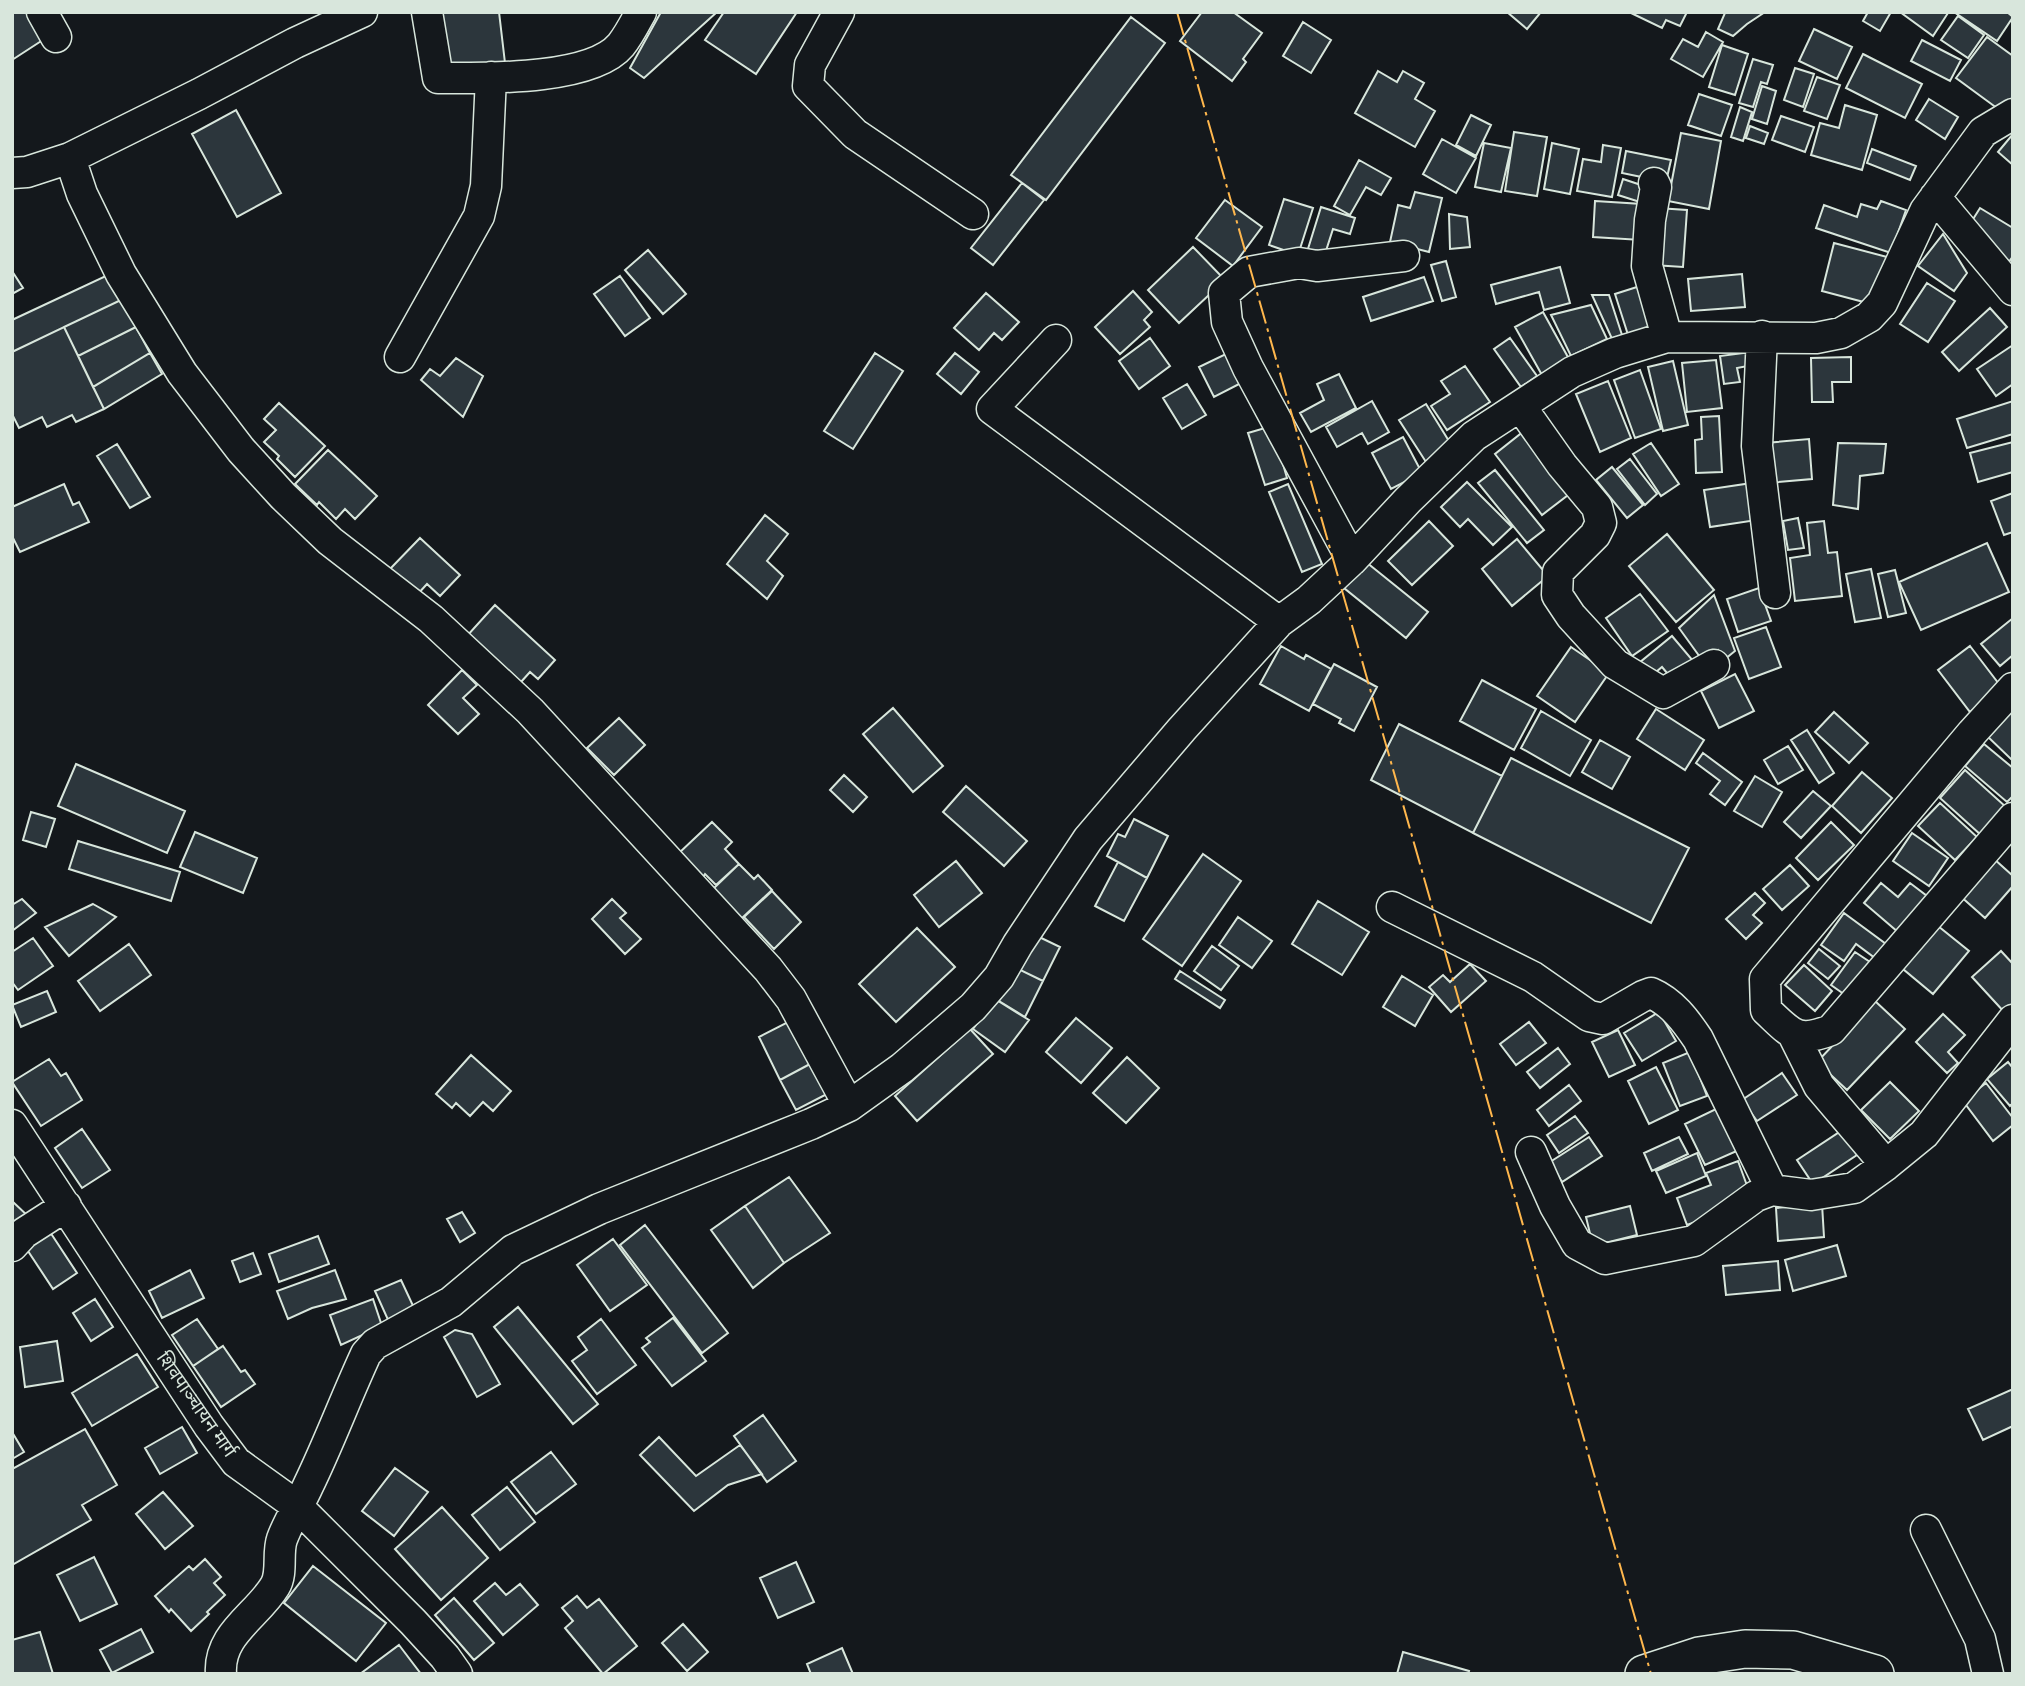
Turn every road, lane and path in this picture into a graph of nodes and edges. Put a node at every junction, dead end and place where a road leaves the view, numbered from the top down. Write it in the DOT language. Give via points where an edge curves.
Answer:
graph roads {
  1 [pos="362,12"];
  2 [pos="427,12"];
  3 [pos="641,12"];
  4 [pos="839,12"];
  5 [pos="491,77"];
  6 [pos="2013,114"];
  7 [pos="70,158"];
  8 [pos="12,173"];
  9 [pos="1654,183"];
  10 [pos="1935,197"];
  11 [pos="973,214"];
  12 [pos="1404,256"];
  13 [pos="2013,290"];
  14 [pos="1762,336"];
  15 [pos="1667,337"];
  16 [pos="1056,340"];
  17 [pos="400,357"];
  18 [pos="1521,407"];
  19 [pos="1352,560"];
  20 [pos="1774,593"];
  21 [pos="1279,622"];
  22 [pos="1714,665"];
  23 [pos="2013,688"];
  24 [pos="2013,818"];
  25 [pos="1392,907"];
  26 [pos="2013,1020"];
  27 [pos="1793,1034"];
  28 [pos="849,1106"];
  29 [pos="12,1125"];
  30 [pos="1531,1152"];
  31 [pos="1886,1165"];
  32 [pos="1772,1190"];
  33 [pos="66,1206"];
  34 [pos="12,1246"];
  35 [pos="297,1506"];
  36 [pos="1926,1530"];
  37 [pos="221,1674"];
  38 [pos="457,1674"];
  39 [pos="1644,1674"];
  40 [pos="1875,1674"];
  41 [pos="1988,1674"];
  1 -- 7 [label="street"];
  2 -- 5 [label="street" via="438,78"];
  3 -- 5 [label="street" via="621,46 601,61 571,70"];
  4 -- 11 [label="street" via="810,65 808,86 855,134"];
  5 -- 17 [label="street" via="486,186 479,216"];
  6 -- 10 [label="street" via="1983,132"];
  7 -- 8 [label="street"];
  7 -- 28 [label="street" via="82,194 121,274 182,373 240,450 330,541 431,620 530,711 768,969 791,999"];
  9 -- 15 [label="street" via="1647,266"];
  10 -- 13 [label="street"];
  10 -- 14 [label="street" via="1882,303 1869,317 1841,333 1816,338"];
  12 -- 19 [label="street" via="1317,266 1298,263 1249,272 1224,293 1227,322 1248,368"];
  14 -- 15 [label="street"];
  14 -- 20 [label="street" via="1757,446"];
  15 -- 18 [label="street" via="1572,372"];
  16 -- 21 [label="street" via="992,409"];
  18 -- 19 [label="street" via="1474,436"];
  18 -- 22 [label="street" via="1597,507 1601,523 1558,572 1557,595 1571,616 1615,664 1663,693"];
  19 -- 21 [label="street"];
  21 -- 28 [label="street" via="1088,839 999,977 973,1007"];
  23 -- 27 [label="street" via="1765,979 1766,1010"];
  24 -- 27 [label="street" via="1831,1030 1812,1037"];
  25 -- 32 [label="street" via="1533,977 1589,1016 1604,1019 1643,996 1659,996 1698,1039"];
  26 -- 31 [label="street" via="1924,1134"];
  27 -- 31 [label="street" via="1819,1086"];
  28 -- 35 [label="street" via="599,1209 513,1250 451,1302 374,1344"];
  29 -- 33 [label="street, शिवपाञ्चायन मार्ग"];
  30 -- 32 [label="street" via="1577,1244 1605,1259 1694,1241 1756,1196"];
  31 -- 32 [label="street" via="1854,1188 1811,1195"];
  33 -- 34 [label="street"];
  33 -- 35 [label="street, शिवपाञ्चायन मार्ग" via="208,1426 236,1462"];
  35 -- 37 [label="street" via="281,1541 277,1583 227,1644 220,1660"];
  35 -- 38 [label="street, शिवपाञ्चायन मार्ग" via="413,1622"];
  36 -- 41 [label="street" via="1980,1639"];
  39 -- 40 [label="street" via="1699,1656 1745,1649 1793,1650"];
}
